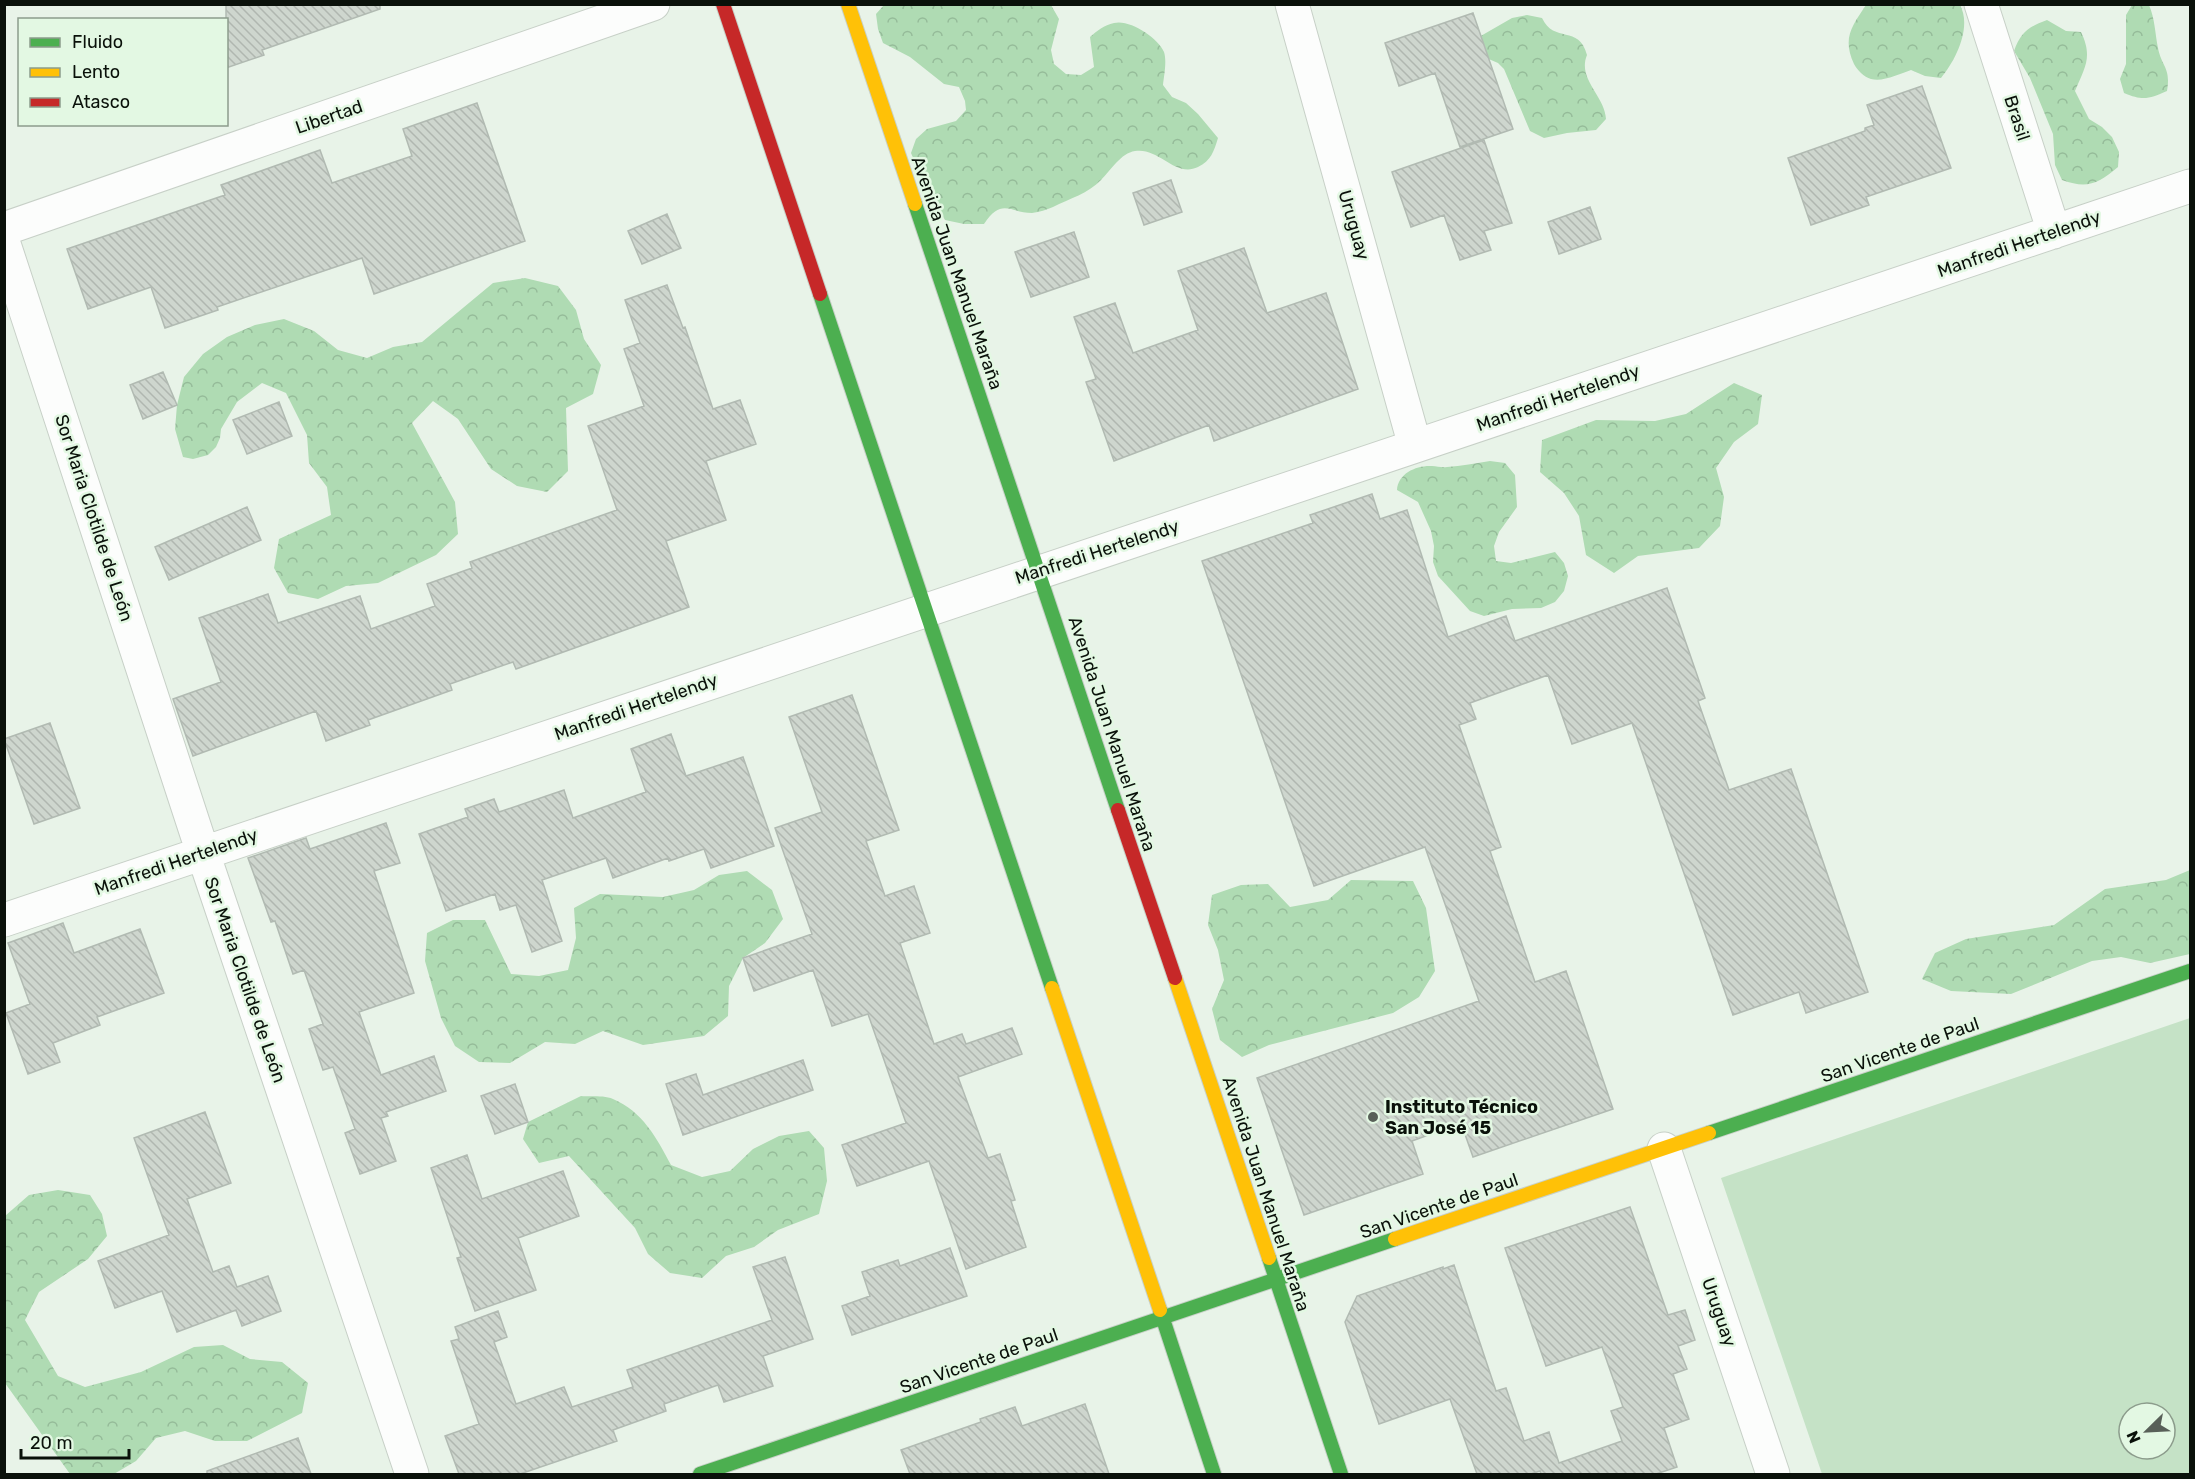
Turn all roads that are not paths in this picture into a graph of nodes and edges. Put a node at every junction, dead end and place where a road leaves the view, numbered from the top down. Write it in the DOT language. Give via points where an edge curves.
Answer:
graph roads {
  1 [pos="653,4"];
  2 [pos="723,4"];
  3 [pos="848,4"];
  4 [pos="1292,4"];
  5 [pos="1981,4"];
  6 [pos="2190,186"];
  7 [pos="4,229"];
  8 [pos="2054,232"];
  9 [pos="4,244"];
  10 [pos="1415,446"];
  11 [pos="1039,571"];
  12 [pos="925,609"];
  13 [pos="203,853"];
  14 [pos="4,920"];
  15 [pos="2190,971"];
  16 [pos="1664,1149"];
  17 [pos="1276,1280"];
  18 [pos="1163,1318"];
  19 [pos="412,1474"];
  20 [pos="700,1474"];
  21 [pos="1214,1474"];
  22 [pos="1341,1474"];
  23 [pos="1773,1474"];
  1 -- 7 [label="street, Libertad"];
  2 -- 12 [label="street"];
  3 -- 11 [label="street, Avenida Juan Manuel Maraña"];
  4 -- 10 [label="street, Uruguay"];
  5 -- 8 [label="street, Brasil"];
  6 -- 8 [label="street, Manfredi Hertelendy"];
  8 -- 10 [label="street, Manfredi Hertelendy"];
  9 -- 13 [label="street, Sor Maria Clotilde de León"];
  10 -- 11 [label="street, Manfredi Hertelendy"];
  11 -- 12 [label="street, Manfredi Hertelendy"];
  11 -- 17 [label="street, Avenida Juan Manuel Maraña"];
  12 -- 13 [label="street, Manfredi Hertelendy"];
  12 -- 18 [label="street"];
  13 -- 14 [label="street, Manfredi Hertelendy"];
  13 -- 19 [label="street, Sor Maria Clotilde de León"];
  15 -- 16 [label="street, San Vicente de Paul"];
  16 -- 17 [label="street, San Vicente de Paul"];
  16 -- 23 [label="street, Uruguay"];
  17 -- 18 [label="street, San Vicente de Paul"];
  17 -- 22 [label="street, Avenida Juan Manuel Maraña"];
  18 -- 20 [label="street, San Vicente de Paul"];
  18 -- 21 [label="street"];
}
